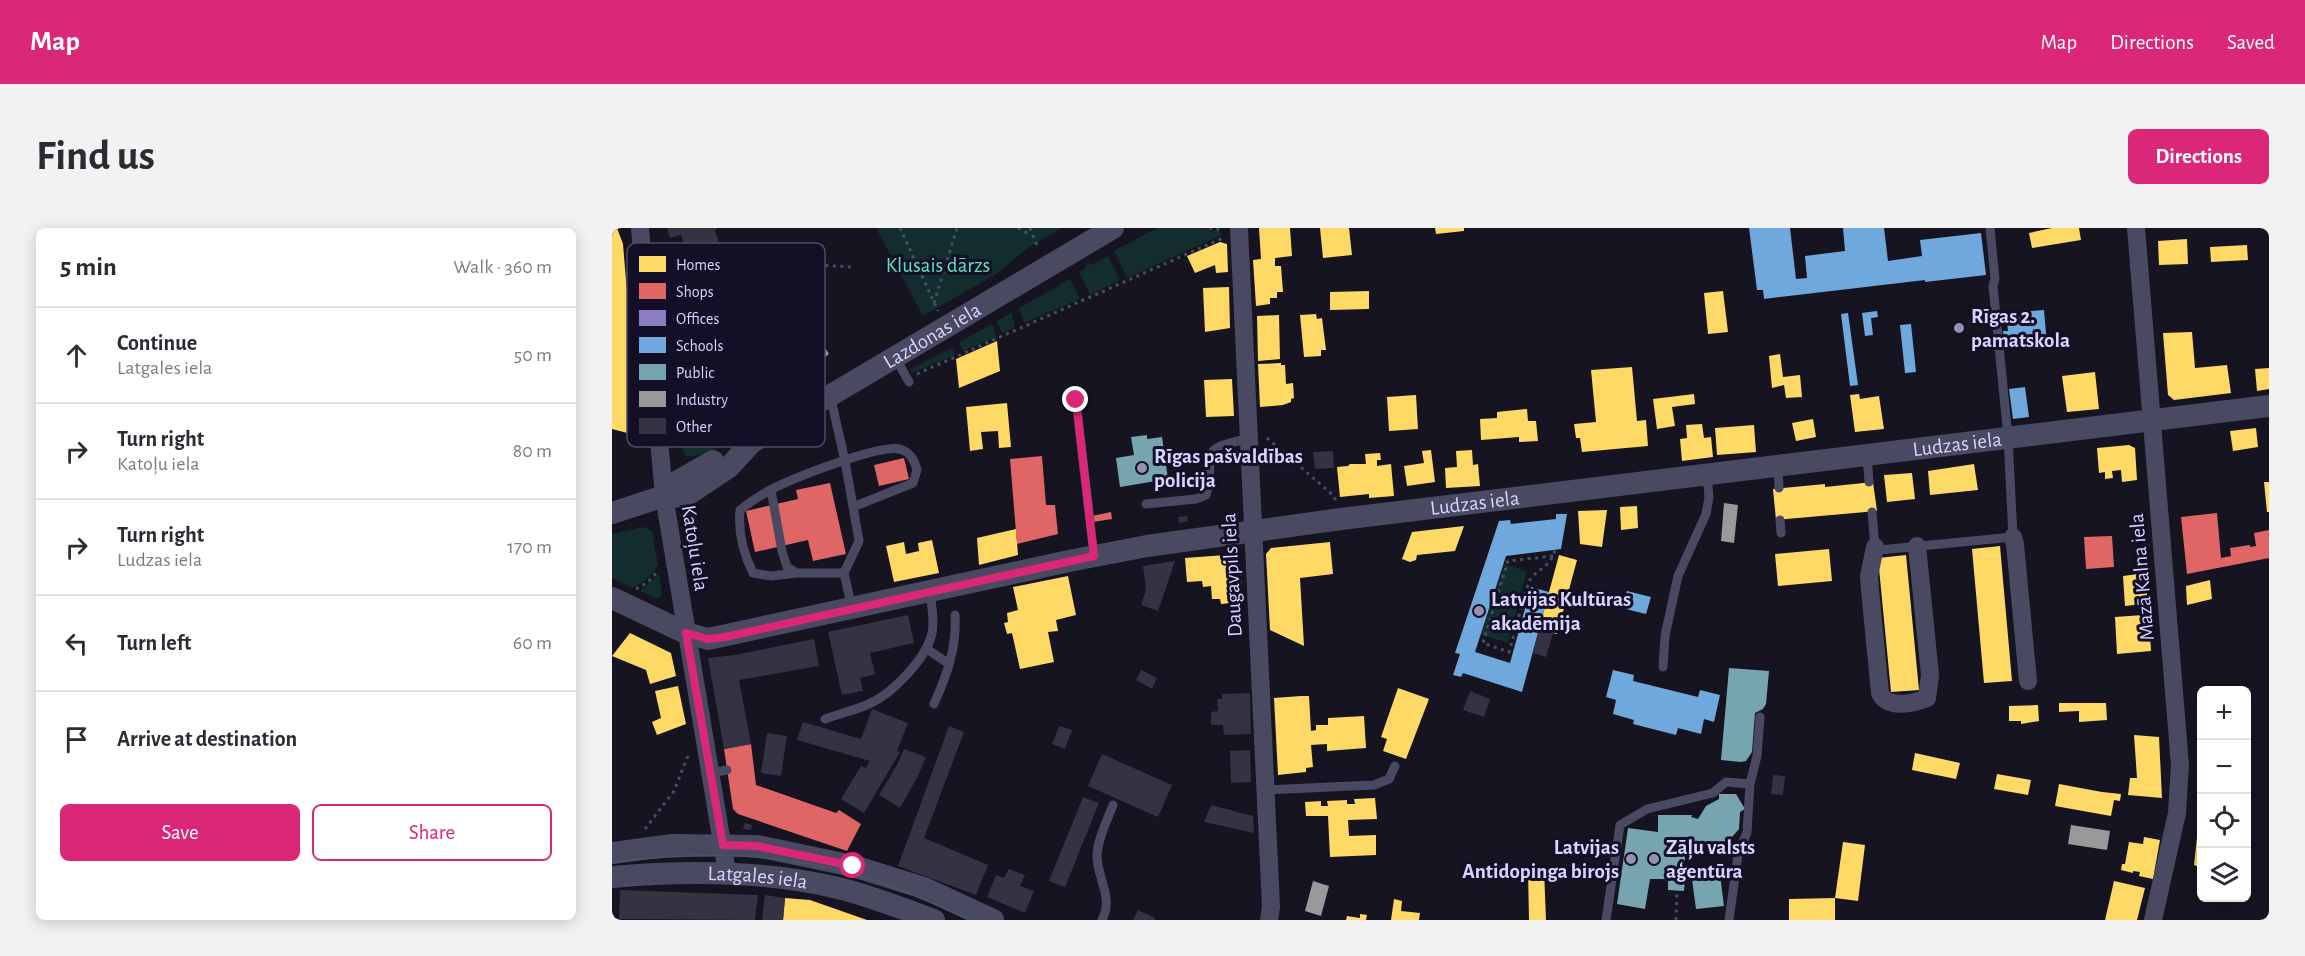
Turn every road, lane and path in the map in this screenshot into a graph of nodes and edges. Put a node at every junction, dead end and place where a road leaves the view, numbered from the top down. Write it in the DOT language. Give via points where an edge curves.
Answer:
graph roads {
  1 [pos="640,228"];
  2 [pos="900,228"];
  3 [pos="957,228"];
  4 [pos="1018,228"];
  5 [pos="1030,228"];
  6 [pos="1113,228"];
  7 [pos="1209,228"];
  8 [pos="1990,228"];
  9 [pos="2136,228"];
  10 [pos="1230,231"];
  11 [pos="1033,236"];
  12 [pos="643,243"];
  13 [pos="1038,248"];
  14 [pos="825,265"];
  15 [pos="851,267"];
  16 [pos="934,303"];
  17 [pos="946,326"];
  18 [pos="894,356"];
  19 [pos="908,380"];
  20 [pos="830,395"];
  21 [pos="825,398"];
  22 [pos="1076,400"];
  23 [pos="2269,406"];
  24 [pos="2151,420"];
  25 [pos="1248,430"];
  26 [pos="2008,437"];
  27 [pos="660,447"];
  28 [pos="736,447"];
  29 [pos="1867,455"];
  30 [pos="845,461"];
  31 [pos="1707,475"];
  32 [pos="1869,482"];
  33 [pos="771,490"];
  34 [pos="664,496"];
  35 [pos="1146,504"];
  36 [pos="853,507"];
  37 [pos="1338,507"];
  38 [pos="1872,512"];
  39 [pos="612,513"];
  40 [pos="1780,520"];
  41 [pos="1252,531"];
  42 [pos="1781,533"];
  43 [pos="2013,537"];
  44 [pos="1917,546"];
  45 [pos="1875,547"];
  46 [pos="1555,550"];
  47 [pos="1094,556"];
  48 [pos="1553,556"];
  49 [pos="661,568"];
  50 [pos="797,573"];
  51 [pos="844,573"];
  52 [pos="930,591"];
  53 [pos="622,594"];
  54 [pos="852,608"];
  55 [pos="955,615"];
  56 [pos="686,633"];
  57 [pos="927,649"];
  58 [pos="949,663"];
  59 [pos="1663,667"];
  60 [pos="2028,681"];
  61 [pos="934,704"];
  62 [pos="1760,717"];
  63 [pos="825,719"];
  64 [pos="692,746"];
  65 [pos="1395,766"];
  66 [pos="1750,784"];
  67 [pos="1265,790"];
  68 [pos="1113,805"];
  69 [pos="638,838"];
  70 [pos="723,845"];
  71 [pos="612,853"];
  72 [pos="727,873"];
  73 [pos="612,877"];
  74 [pos="1677,890"];
  75 [pos="934,920"];
  76 [pos="993,920"];
  77 [pos="1102,920"];
  78 [pos="1269,920"];
  79 [pos="1606,920"];
  80 [pos="1676,920"];
  81 [pos="1729,920"];
  82 [pos="2153,920"];
  1 -- 12 [label="street, Katoļu iela"];
  2 -- 16 [label="path"];
  3 -- 16 [label="path"];
  4 -- 11 [label="path"];
  5 -- 11 [label="path"];
  6 -- 17 [label="street, Lazdonas iela"];
  7 -- 10 [label="path"];
  8 -- 26 [label="lane"];
  9 -- 24 [label="street, Mazā Kalna iela"];
  10 -- 19 [label="path"];
  10 -- 25 [label="street, Daugavpils iela"];
  11 -- 13 [label="path"];
  14 -- 15 [label="path"];
  16 -- 17 [label="path"];
  17 -- 18 [label="street, Lazdonas iela"];
  18 -- 19 [label="lane"];
  18 -- 20 [label="street, Lazdonas iela"];
  20 -- 21 [label="street, Lazdonas iela"];
  20 -- 30 [label="lane"];
  22 -- 47 [label="lane"];
  23 -- 24 [label="street, Ludzas iela"];
  24 -- 26 [label="street, Ludzas iela"];
  24 -- 82 [label="street, Mazā Kalna iela" via="2180,787"];
  25 -- 35 [label="lane" via="1210,454 1206,495"];
  25 -- 37 [label="path" via="1334,496"];
  25 -- 41 [label="street, Daugavpils iela"];
  26 -- 29 [label="street, Ludzas iela"];
  26 -- 43 [label="lane"];
  27 -- 34 [label="street, Katoļu iela"];
  28 -- 34 [label="street, Lazdonas iela" via="678,481"];
  29 -- 31 [label="street, Ludzas iela" via="1779,477"];
  29 -- 32 [label="lane"];
  30 -- 33 [label="lane"];
  30 -- 36 [label="lane"];
  30 -- 36 [label="lane" via="889,448 909,453 917,470 913,483"];
  31 -- 41 [label="street, Ludzas iela"];
  31 -- 59 [label="lane" via="1706,513 1678,576"];
  33 -- 50 [label="lane" via="787,567"];
  33 -- 50 [label="lane" via="741,510 739,524 745,558 753,573"];
  34 -- 39 [label="street"];
  34 -- 56 [label="street, Katoļu iela"];
  36 -- 51 [label="lane" via="859,541"];
  38 -- 45 [label="lane"];
  40 -- 42 [label="lane"];
  41 -- 47 [label="street, Ludzas iela"];
  41 -- 67 [label="street, Daugavpils iela"];
  43 -- 44 [label="lane"];
  43 -- 60 [label="street"];
  44 -- 45 [label="lane" via="1879,550"];
  44 -- 45 [label="street" via="1930,675 1927,698 1888,703 1880,693 1873,630 1869,576"];
  46 -- 48 [label="path"];
  47 -- 52 [label="street, Ludzas iela"];
  48 -- 48 [label="path" via="1530,579 1509,652 1483,643 1509,561"];
  49 -- 53 [label="path" via="648,582"];
  50 -- 51 [label="lane"];
  51 -- 54 [label="lane"];
  52 -- 54 [label="street, Ludzas iela"];
  52 -- 57 [label="lane" via="933,632"];
  53 -- 56 [label="street, Ludzas iela"];
  54 -- 56 [label="street, Ludzas iela" via="725,637 708,639"];
  55 -- 58 [label="lane" via="956,633"];
  56 -- 70 [label="street, Katoļu iela" via="719,772"];
  57 -- 58 [label="lane"];
  57 -- 63 [label="lane" via="889,692 871,704"];
  58 -- 61 [label="lane"];
  62 -- 66 [label="lane"];
  64 -- 69 [label="path" via="674,791"];
  65 -- 67 [label="lane" via="1389,779 1374,785"];
  66 -- 79 [label="lane" via="1726,782 1713,793 1647,810 1620,825"];
  66 -- 81 [label="lane" via="1747,832 1738,855"];
  67 -- 78 [label="street, Daugavpils iela"];
  68 -- 77 [label="lane" via="1098,851 1108,900"];
  70 -- 71 [label="street, Latgales iela"];
  70 -- 72 [label="street, Katoļu iela"];
  70 -- 76 [label="street, Latgales iela" via="757,846 853,866 924,888"];
  72 -- 73 [label="street, Latgales iela"];
  72 -- 75 [label="street, Latgales iela" via="842,889"];
  74 -- 80 [label="path"];
}
